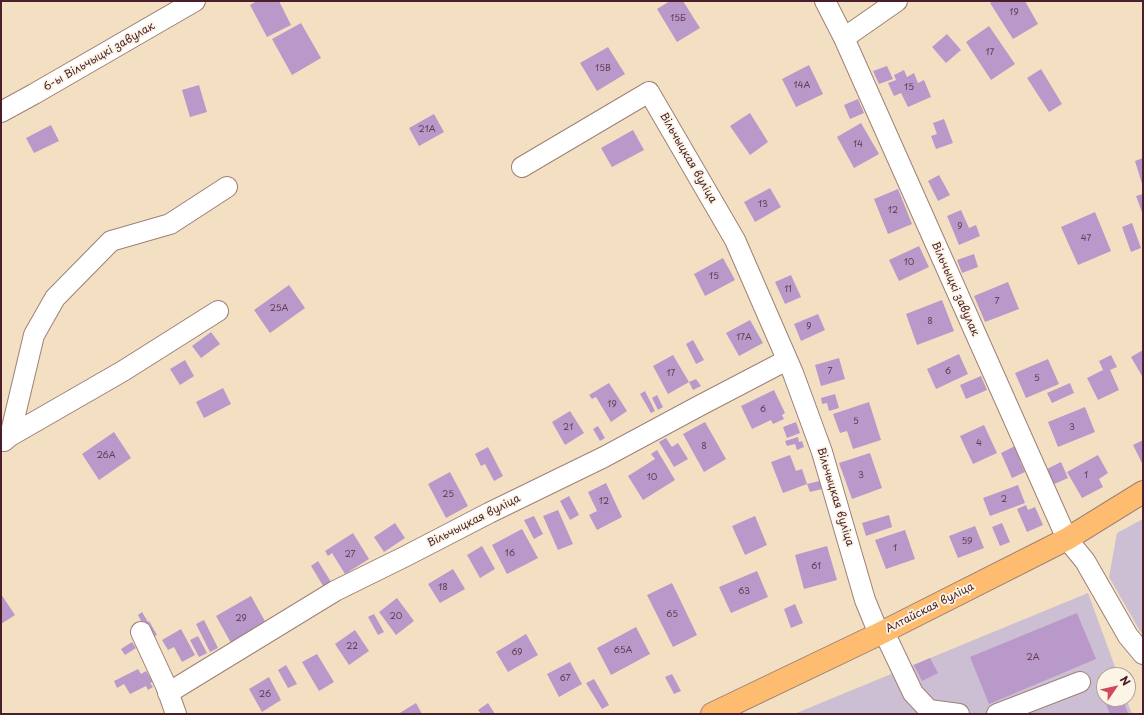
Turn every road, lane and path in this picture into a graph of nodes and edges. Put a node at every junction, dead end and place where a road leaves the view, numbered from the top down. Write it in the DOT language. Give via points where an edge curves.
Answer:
graph roads {
  1 [pos="196,1"];
  2 [pos="825,1"];
  3 [pos="896,1"];
  4 [pos="844,38"];
  5 [pos="1,112"];
  6 [pos="522,166"];
  7 [pos="226,187"];
  8 [pos="218,311"];
  9 [pos="787,360"];
  10 [pos="5,440"];
  11 [pos="1143,492"];
  12 [pos="1067,539"];
  13 [pos="141,632"];
  14 [pos="881,633"];
  15 [pos="1143,654"];
  16 [pos="1080,682"];
  17 [pos="168,693"];
  18 [pos="929,712"];
  19 [pos="176,714"];
  20 [pos="712,714"];
  21 [pos="959,714"];
  22 [pos="997,714"];
  1 -- 5 [label="street, 6-ы Вільчыцкі завулак"];
  2 -- 4 [label="street, Вільчыцкі завулак"];
  3 -- 4 [label="street"];
  4 -- 12 [label="street, Вільчыцкі завулак"];
  6 -- 9 [label="street, Вільчыцкая вуліца" via="649,92 735,240"];
  7 -- 10 [label="street" via="170,224 110,241 54,298 34,335"];
  8 -- 10 [label="street" via="123,371"];
  9 -- 14 [label="street, Вільчыцкая вуліца" via="822,452 865,600"];
  9 -- 17 [label="street, Вільчыцкая вуліца" via="604,457 334,591"];
  11 -- 12 [label="main road, Алтайская вуліца"];
  12 -- 14 [label="main road, Алтайская вуліца"];
  12 -- 15 [label="street, Вільчыцкі завулак" via="1085,561 1128,636"];
  13 -- 17 [label="street"];
  14 -- 18 [label="street, Вільчыцкая вуліца" via="913,693"];
  14 -- 20 [label="main road, Алтайская вуліца"];
  16 -- 22 [label="street"];
  17 -- 19 [label="street"];
  18 -- 21 [label="street"];
}
